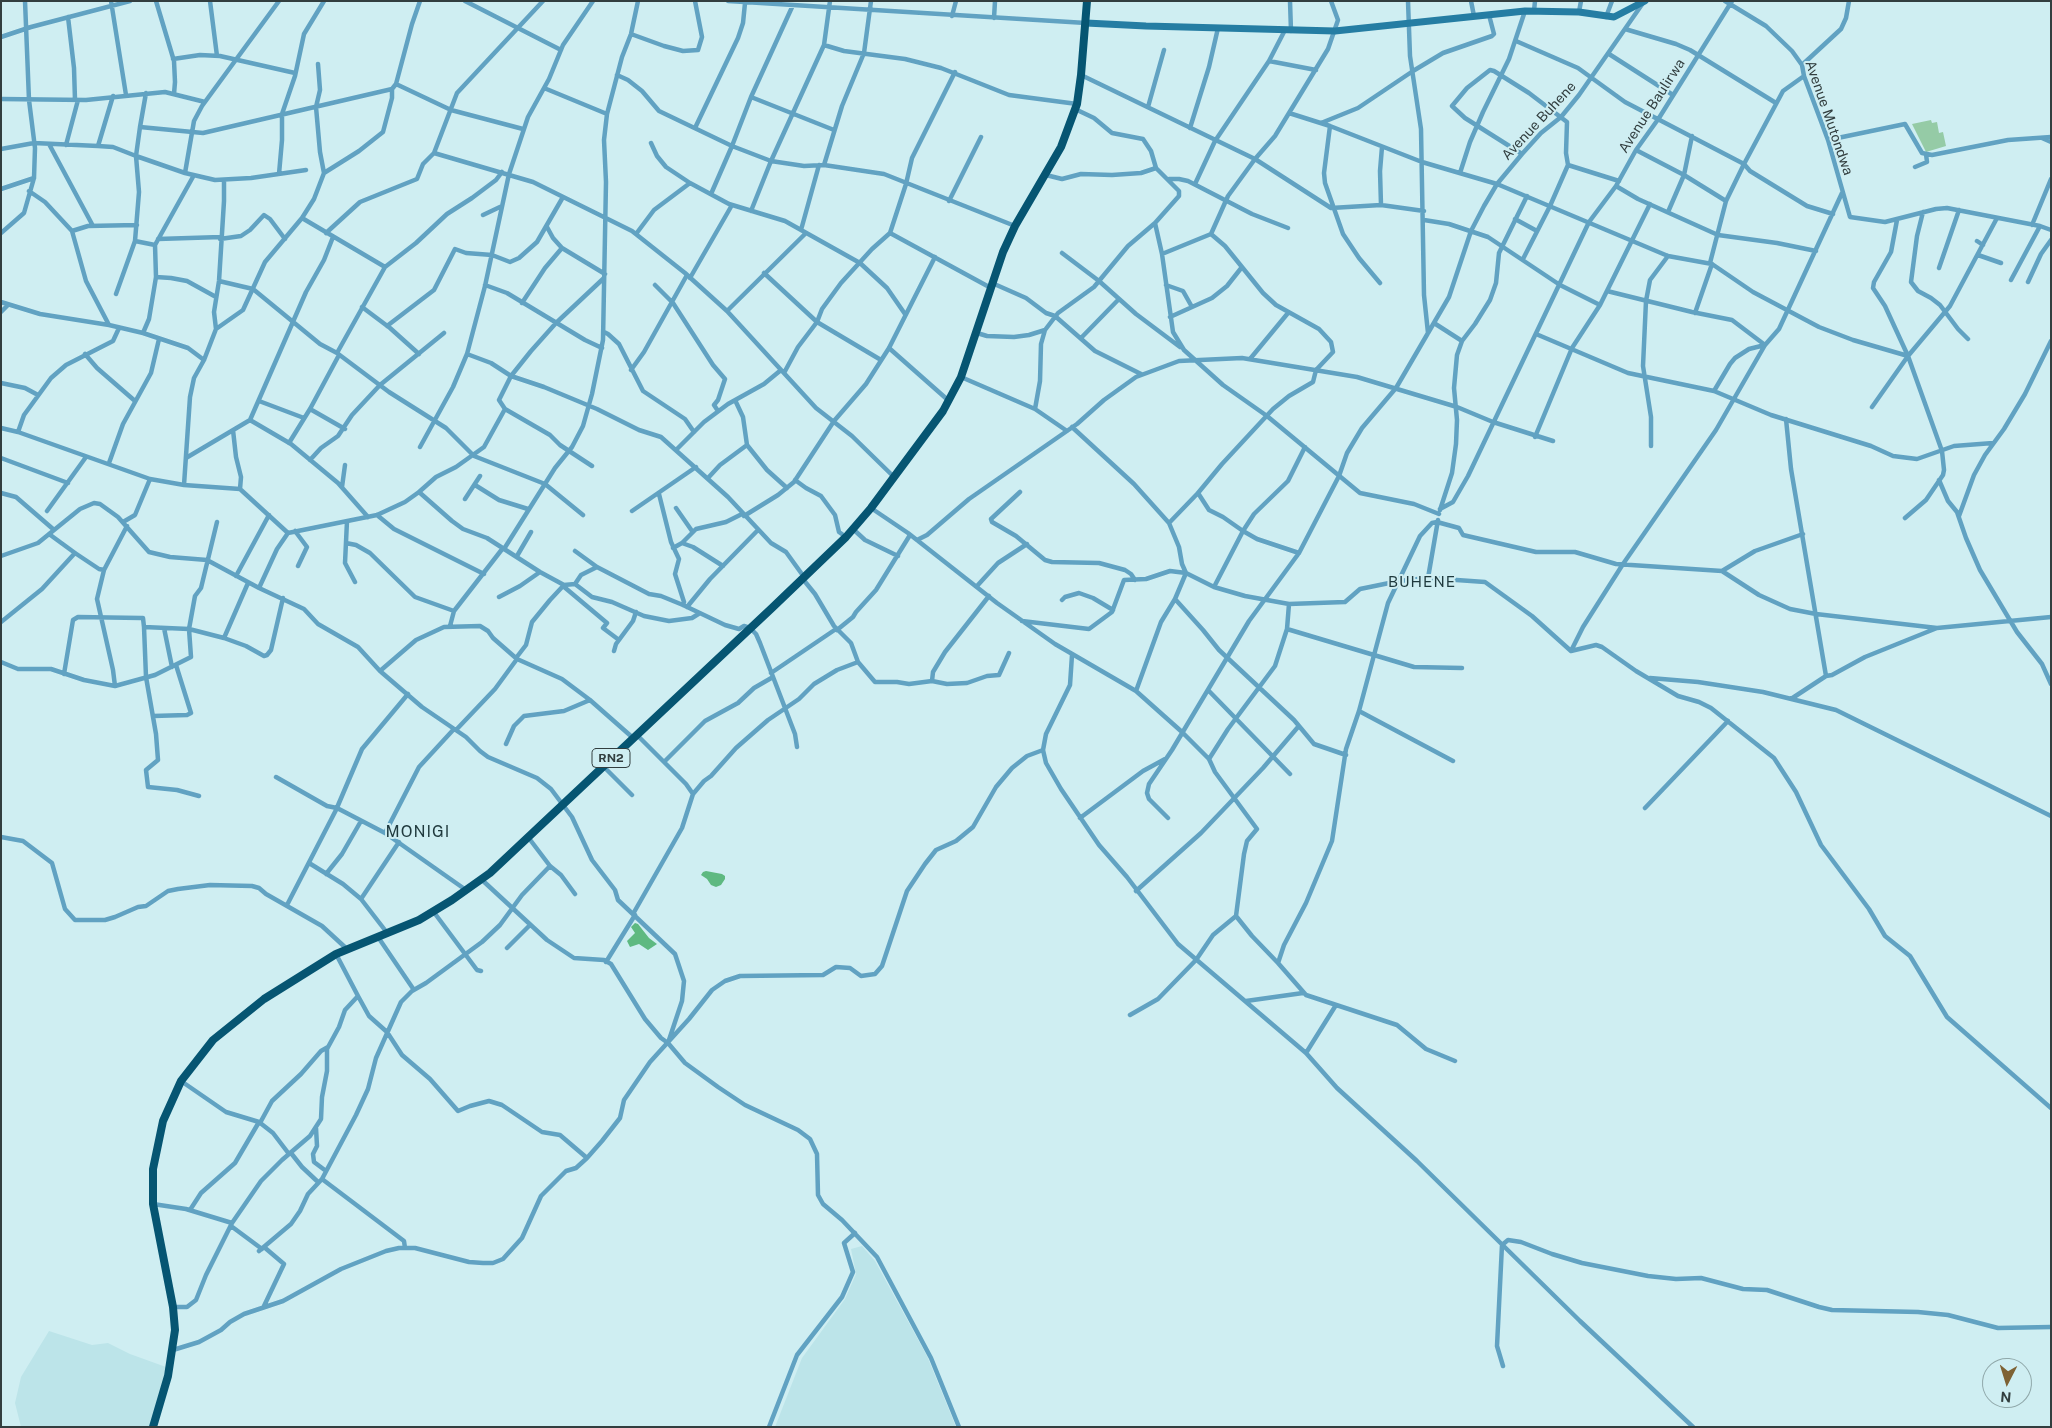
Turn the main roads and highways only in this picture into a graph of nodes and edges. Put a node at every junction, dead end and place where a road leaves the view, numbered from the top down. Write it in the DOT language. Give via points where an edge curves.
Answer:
graph roads {
  1 [pos="1087,1"];
  2 [pos="1644,2"];
  3 [pos="1086,23"];
  4 [pos="153,1427"];
  1 -- 3 [label="highway, RN2"];
  2 -- 3 [label="main road" via="1621,14 1606,17 1579,12 1525,11 1335,31"];
  3 -- 4 [label="highway, RN2" via="1076,107 1061,147 1015,226 991,285 961,377 943,411 871,508 846,537 481,879 408,926 347,948 264,999 213,1040 181,1081 158,1136 153,1169 153,1204 174,1308 175,1330"];
}
